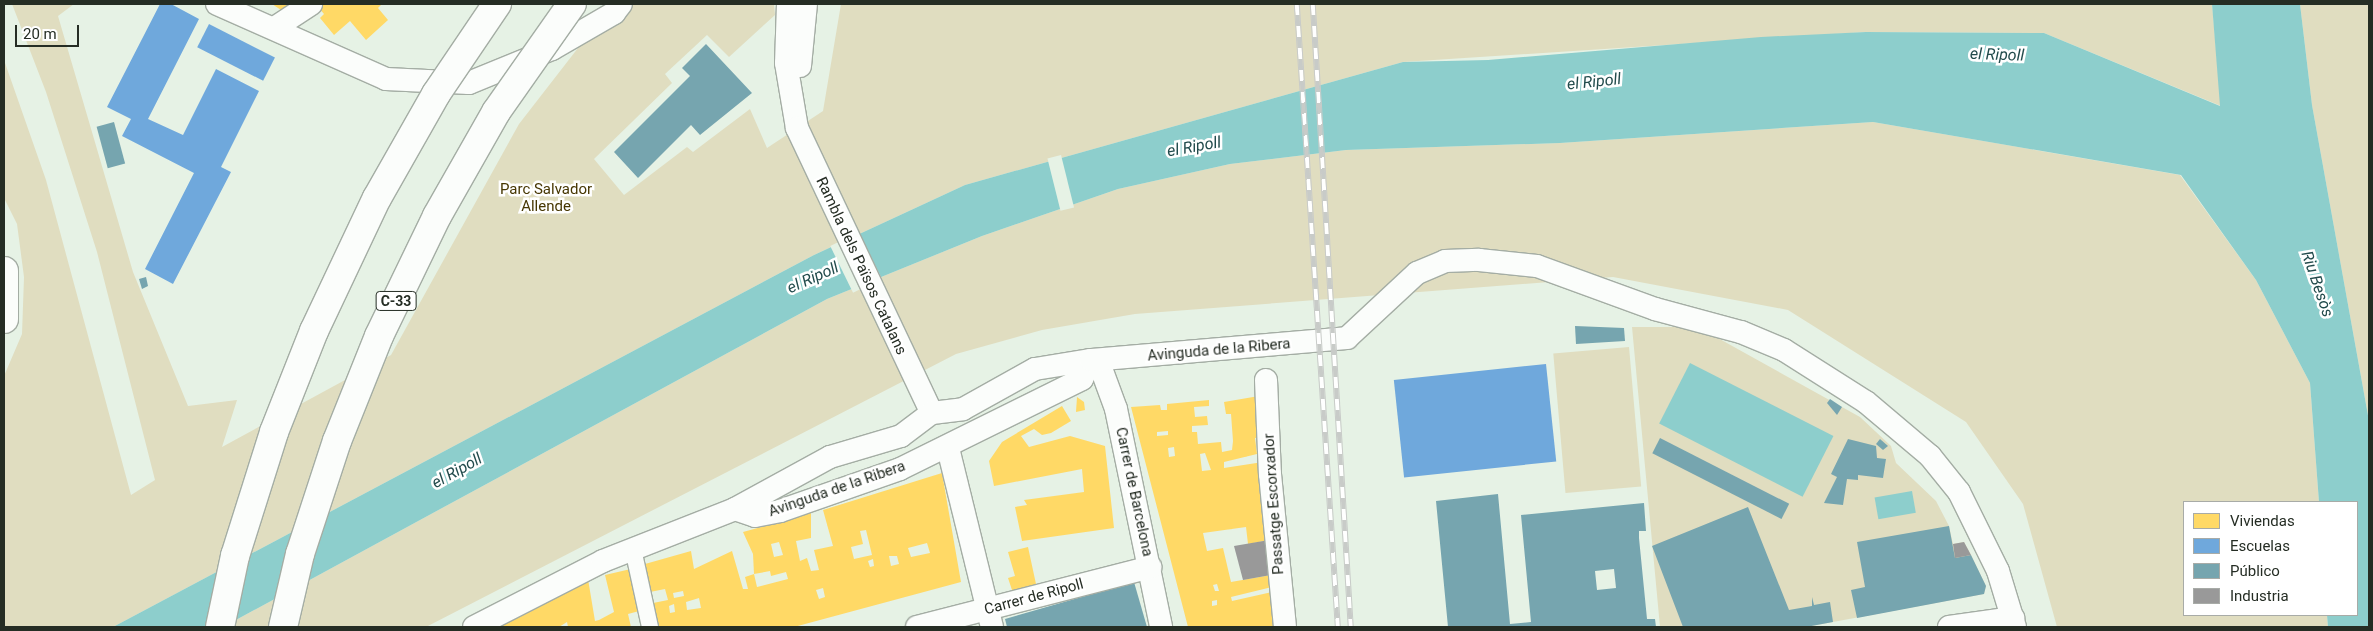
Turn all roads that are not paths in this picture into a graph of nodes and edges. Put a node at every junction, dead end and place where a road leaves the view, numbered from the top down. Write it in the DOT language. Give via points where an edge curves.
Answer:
graph roads {
  1 [pos="217,4"];
  2 [pos="311,4"];
  3 [pos="497,4"];
  4 [pos="572,4"];
  5 [pos="621,4"];
  6 [pos="788,4"];
  7 [pos="806,4"];
  8 [pos="276,27"];
  9 [pos="796,122"];
  10 [pos="4,271"];
  11 [pos="4,319"];
  12 [pos="1094,360"];
  13 [pos="1266,380"];
  14 [pos="932,413"];
  15 [pos="948,448"];
  16 [pos="735,509"];
  17 [pos="633,549"];
  18 [pos="1150,567"];
  19 [pos="989,618"];
  20 [pos="2014,623"];
  21 [pos="220,627"];
  22 [pos="283,627"];
  23 [pos="474,627"];
  24 [pos="650,627"];
  25 [pos="917,627"];
  26 [pos="1161,627"];
  27 [pos="1285,627"];
  28 [pos="1949,627"];
  1 -- 8 [label="street"];
  2 -- 8 [label="street"];
  3 -- 21 [label="main road, bridge" via="436,94 382,189 314,331 274,432 235,556"];
  4 -- 22 [label="main road, C-33, bridge" via="496,112 437,216 378,336 331,460"];
  5 -- 8 [label="street" via="614,13 552,49 469,83 386,79"];
  6 -- 9 [label="street, Rambla dels Països Catalans" via="786,63"];
  7 -- 9 [label="street"];
  9 -- 14 [label="street, Rambla dels Països Catalans"];
  10 -- 11 [label="main road"];
  12 -- 14 [label="street, Avinguda de la Ribera" via="1035,369 964,409"];
  12 -- 15 [label="street, Avinguda de la Ribera" via="1082,379"];
  12 -- 18 [label="street, Carrer de Barcelona" via="1116,409"];
  12 -- 20 [label="street, Avinguda de la Ribera" via="1347,338 1417,273 1445,261 1537,266 1655,309 1703,318 1784,350 1898,427 1959,492 1985,539"];
  13 -- 27 [label="street, Passatge Escorxador" via="1271,483"];
  14 -- 16 [label="street, Avinguda de la Ribera" via="901,436 830,457"];
  15 -- 16 [label="street, Avinguda de la Ribera" via="780,511 755,516"];
  15 -- 19 [label="street"];
  16 -- 17 [label="street"];
  17 -- 23 [label="street"];
  17 -- 24 [label="street"];
  18 -- 19 [label="street, Carrer de Ripoll"];
  18 -- 26 [label="street, Carrer de Barcelona"];
  19 -- 25 [label="street, Carrer de Ripoll"];
  20 -- 28 [label="street"];
}
